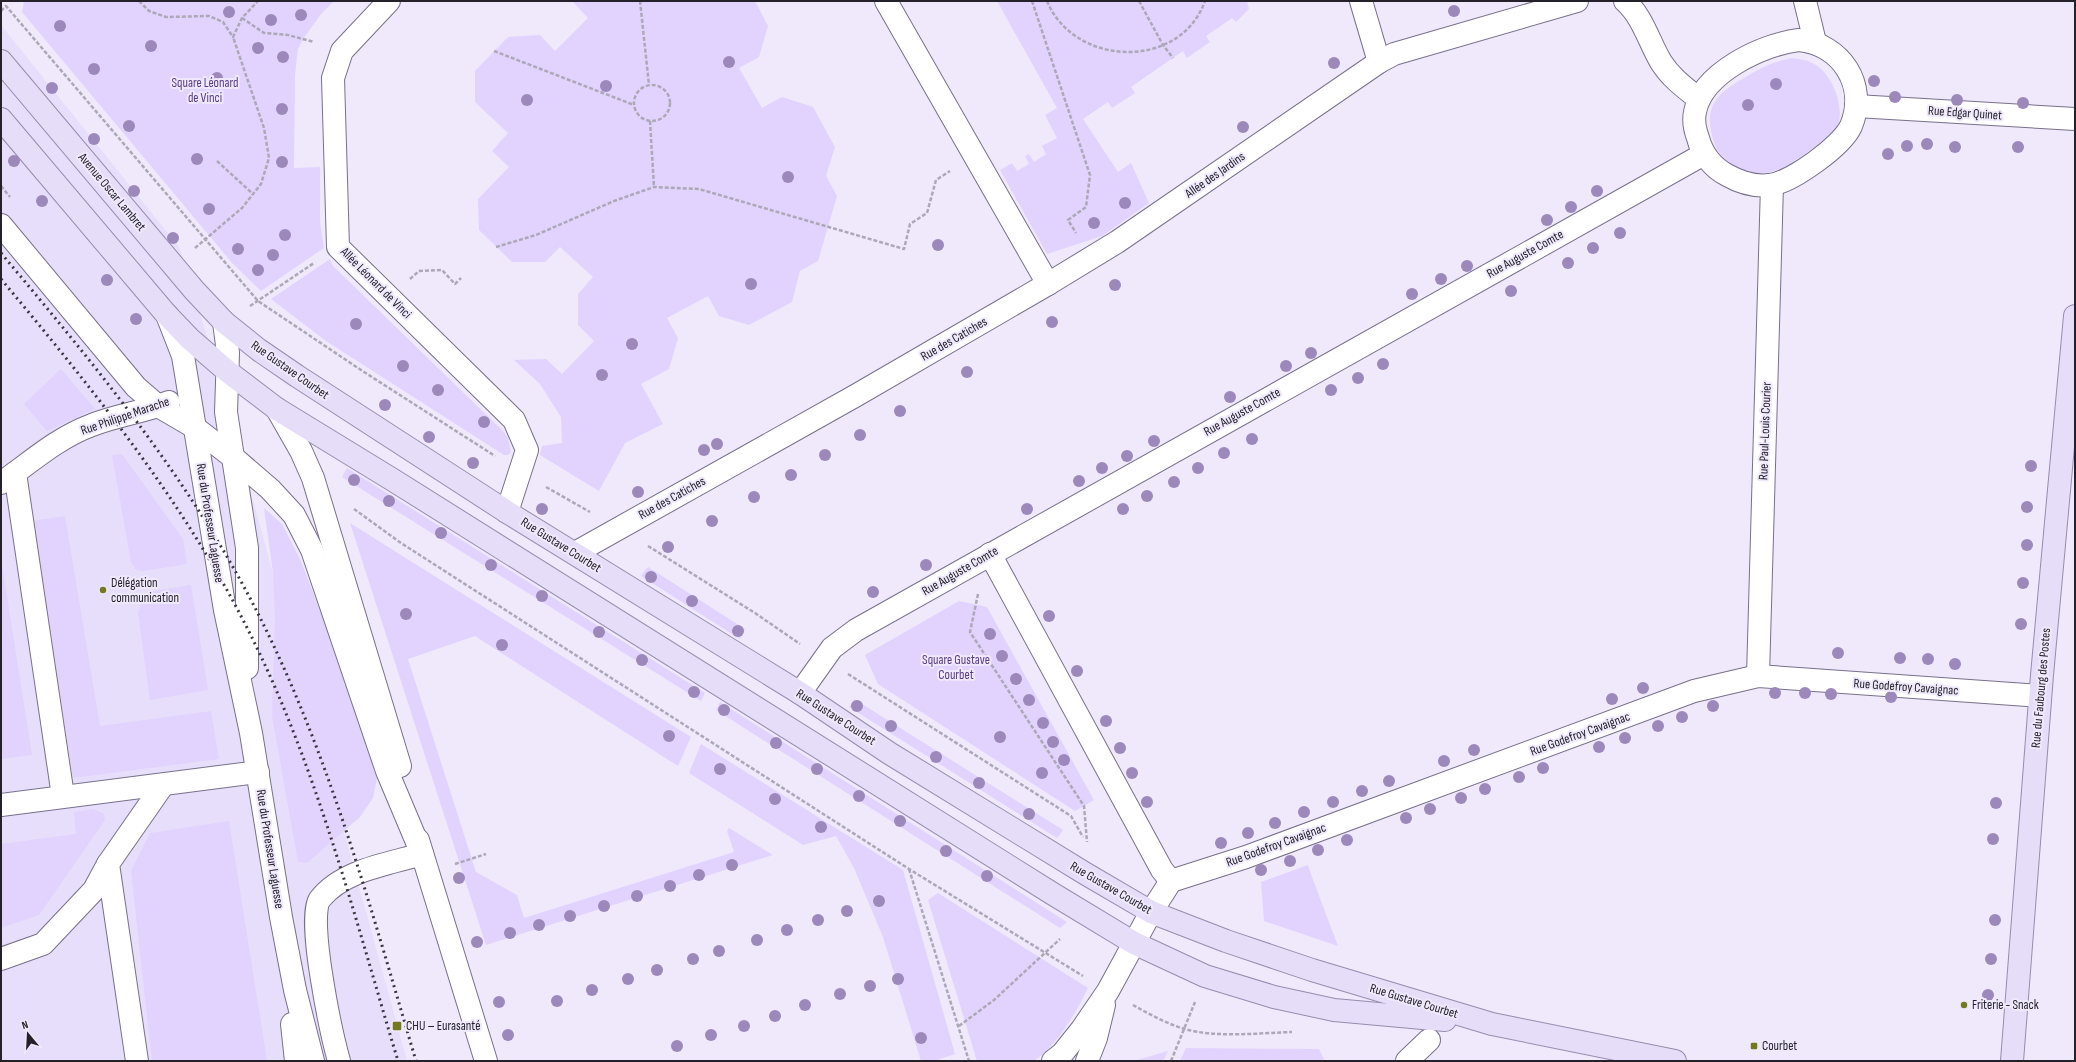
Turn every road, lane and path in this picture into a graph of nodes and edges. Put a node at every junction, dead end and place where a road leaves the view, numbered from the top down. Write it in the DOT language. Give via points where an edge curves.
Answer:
graph roads {
  1 [pos="139,1"];
  2 [pos="258,1"];
  3 [pos="389,1"];
  4 [pos="640,1"];
  5 [pos="886,1"];
  6 [pos="1032,1"];
  7 [pos="1047,1"];
  8 [pos="1139,1"];
  9 [pos="1205,1"];
  10 [pos="1361,1"];
  11 [pos="1577,1"];
  12 [pos="1625,1"];
  13 [pos="1805,1"];
  14 [pos="6,6"];
  15 [pos="1516,9"];
  16 [pos="1,11"];
  17 [pos="242,18"];
  18 [pos="233,37"];
  19 [pos="1815,42"];
  20 [pos="1163,45"];
  21 [pos="342,51"];
  22 [pos="494,51"];
  23 [pos="1173,58"];
  24 [pos="1,61"];
  25 [pos="1379,62"];
  26 [pos="649,85"];
  27 [pos="1699,99"];
  28 [pos="634,105"];
  29 [pos="1856,106"];
  30 [pos="1,119"];
  31 [pos="2075,119"];
  32 [pos="650,121"];
  33 [pos="1704,154"];
  34 [pos="975,157"];
  35 [pos="217,161"];
  36 [pos="1772,185"];
  37 [pos="654,187"];
  38 [pos="253,194"];
  39 [pos="1,226"];
  40 [pos="338,247"];
  41 [pos="496,247"];
  42 [pos="1092,259"];
  43 [pos="172,264"];
  44 [pos="1048,284"];
  45 [pos="166,314"];
  46 [pos="2075,316"];
  47 [pos="2075,320"];
  48 [pos="224,322"];
  49 [pos="227,371"];
  50 [pos="188,389"];
  51 [pos="158,406"];
  52 [pos="277,409"];
  53 [pos="194,427"];
  54 [pos="234,458"];
  55 [pos="8,478"];
  56 [pos="352,507"];
  57 [pos="507,512"];
  58 [pos="575,554"];
  59 [pos="990,554"];
  60 [pos="1758,676"];
  61 [pos="800,693"];
  62 [pos="2040,696"];
  63 [pos="251,733"];
  64 [pos="258,772"];
  65 [pos="163,785"];
  66 [pos="63,796"];
  67 [pos="1,805"];
  68 [pos="1088,844"];
  69 [pos="422,854"];
  70 [pos="108,864"];
  71 [pos="909,869"];
  72 [pos="1171,881"];
  73 [pos="316,910"];
  74 [pos="1151,912"];
  75 [pos="281,917"];
  76 [pos="1060,939"];
  77 [pos="1134,943"];
  78 [pos="1046,952"];
  79 [pos="1,959"];
  80 [pos="1108,991"];
  81 [pos="1195,1001"];
  82 [pos="1492,1024"];
  83 [pos="959,1026"];
  84 [pos="1185,1029"];
  85 [pos="1297,1032"];
  86 [pos="1429,1040"];
  87 [pos="137,1061"];
  88 [pos="296,1061"];
  89 [pos="313,1061"];
  90 [pos="339,1061"];
  91 [pos="486,1061"];
  92 [pos="969,1061"];
  93 [pos="1053,1061"];
  94 [pos="1087,1061"];
  95 [pos="1171,1061"];
  96 [pos="1407,1061"];
  97 [pos="1675,1061"];
  98 [pos="2012,1061"];
  1 -- 18 [label="path" via="149,11 166,17 209,16 223,22"];
  2 -- 17 [label="path"];
  3 -- 21 [label="street, Allée Léonard de Vinci"];
  4 -- 26 [label="path"];
  5 -- 34 [label="street"];
  6 -- 42 [label="path" via="1090,175 1086,207 1068,220"];
  7 -- 20 [label="path" via="1062,26 1084,42 1110,52 1137,53"];
  8 -- 20 [label="path"];
  9 -- 20 [label="path" via="1203,8 1186,30"];
  10 -- 25 [label="street"];
  11 -- 15 [label="street, Allée des Jardins"];
  12 -- 27 [label="street" via="1641,20 1662,64 1675,80"];
  13 -- 19 [label="street"];
  14 -- 16 [label="path"];
  15 -- 25 [label="street, Allée des Jardins" via="1394,54"];
  17 -- 18 [label="path"];
  17 -- 21 [label="path" via="264,33 288,35"];
  18 -- 38 [label="path" via="264,128 269,158 261,184"];
  19 -- 27 [label="street" via="1782,42 1766,48 1717,76"];
  19 -- 29 [label="street" via="1838,56 1843,63 1852,81"];
  20 -- 23 [label="path"];
  21 -- 40 [label="street, Allée Léonard de Vinci" via="333,78"];
  22 -- 28 [label="path"];
  24 -- 43 [label="main road, Avenue Oscar Lambret"];
  25 -- 42 [label="street, Allée des Jardins"];
  26 -- 28 [label="path" via="644,86 636,94"];
  26 -- 32 [label="path" via="656,84 667,91 671,102 667,114"];
  27 -- 33 [label="street" via="1694,125"];
  28 -- 32 [label="path" via="639,115"];
  29 -- 31 [label="street, Rue Edgar Quinet"];
  29 -- 36 [label="street" via="1845,136 1833,148 1789,178"];
  30 -- 45 [label="main road"];
  32 -- 37 [label="path"];
  33 -- 36 [label="street" via="1724,174 1740,182 1753,186"];
  33 -- 59 [label="street, Rue Auguste Comte"];
  34 -- 37 [label="path" via="936,180 928,213 910,224 904,249 699,189"];
  34 -- 44 [label="street"];
  35 -- 38 [label="path"];
  36 -- 60 [label="street, Rue Paul-Louis Courier"];
  37 -- 41 [label="path" via="614,201 536,235"];
  38 -- 43 [label="path" via="220,228"];
  39 -- 51 [label="street" via="115,363 136,387"];
  40 -- 48 [label="path"];
  40 -- 57 [label="street, Allée Léonard de Vinci" via="514,420 527,450"];
  42 -- 44 [label="street, Allée des Jardins"];
  43 -- 48 [label="main road, Avenue Oscar Lambret"];
  44 -- 58 [label="street, Rue des Catiches"];
  45 -- 49 [label="main road"];
  45 -- 50 [label="street, Rue du Professeur Laguesse" via="183,356"];
  46 -- 47 [label="main road, Rue du Faubourg des Postes"];
  47 -- 62 [label="main road, Rue du Faubourg des Postes"];
  48 -- 49 [label="street, Rue du Professeur Laguesse" via="228,342"];
  48 -- 57 [label="main road, Rue Gustave Courbet" via="297,376"];
  49 -- 52 [label="main road, Rue Gustave Courbet"];
  49 -- 54 [label="street, Rue du Professeur Laguesse" via="226,412"];
  50 -- 51 [label="street, Rue Philippe Marache" via="181,396"];
  50 -- 53 [label="street, Rue du Professeur Laguesse"];
  51 -- 53 [label="street"];
  51 -- 55 [label="street, Rue Philippe Marache" via="93,425 54,443"];
  52 -- 69 [label="street" via="313,478 394,744"];
  52 -- 77 [label="main road, Rue Gustave Courbet"];
  53 -- 54 [label="street"];
  53 -- 63 [label="street, Rue du Professeur Laguesse" via="225,610"];
  54 -- 63 [label="street, Rue du Professeur Laguesse" via="247,548 246,636"];
  54 -- 69 [label="street" via="270,489 294,515 312,550 387,771"];
  55 -- 66 [label="street"];
  56 -- 71 [label="path" via="401,543"];
  57 -- 58 [label="main road, Rue Gustave Courbet"];
  58 -- 61 [label="main road, Rue Gustave Courbet"];
  59 -- 61 [label="street, Rue Auguste Comte" via="856,630 832,648"];
  59 -- 68 [label="path" via="975,604 970,632 1084,806"];
  59 -- 72 [label="street" via="1151,851"];
  60 -- 62 [label="street, Rue Godefroy Cavaignac"];
  60 -- 72 [label="street, Rue Godefroy Cavaignac" via="1694,691 1246,857"];
  61 -- 74 [label="main road, Rue Gustave Courbet" via="930,778"];
  62 -- 98 [label="main road, Rue du Faubourg des Postes"];
  63 -- 64 [label="street, Rue du Professeur Laguesse"];
  64 -- 65 [label="street"];
  64 -- 75 [label="street, Rue du Professeur Laguesse"];
  65 -- 66 [label="street"];
  65 -- 70 [label="street"];
  66 -- 67 [label="street"];
  69 -- 73 [label="street" via="359,872 343,880 327,891"];
  69 -- 91 [label="street"];
  70 -- 79 [label="street" via="94,890 43,944"];
  70 -- 87 [label="street"];
  71 -- 78 [label="path"];
  71 -- 83 [label="path"];
  72 -- 74 [label="street"];
  73 -- 75 [label="street"];
  73 -- 90 [label="street" via="316,934 327,1012"];
  74 -- 77 [label="street"];
  74 -- 82 [label="main road, Rue Gustave Courbet" via="1222,940 1312,970"];
  75 -- 88 [label="street, Rue du Professeur Laguesse"];
  75 -- 89 [label="street, Rue du Professeur Laguesse" via="295,990"];
  76 -- 78 [label="path"];
  77 -- 80 [label="street"];
  77 -- 82 [label="main road, Rue Gustave Courbet" via="1205,976 1303,1004 1334,1010"];
  78 -- 80 [label="path"];
  78 -- 83 [label="path" via="994,1000"];
  80 -- 84 [label="path" via="1147,1014"];
  80 -- 93 [label="street" via="1082,1030"];
  80 -- 94 [label="street" via="1096,1038"];
  81 -- 84 [label="path"];
  82 -- 97 [label="main road, Rue Gustave Courbet"];
  83 -- 92 [label="path"];
  84 -- 85 [label="path" via="1240,1034"];
  84 -- 95 [label="path"];
  86 -- 96 [label="street"];
}
